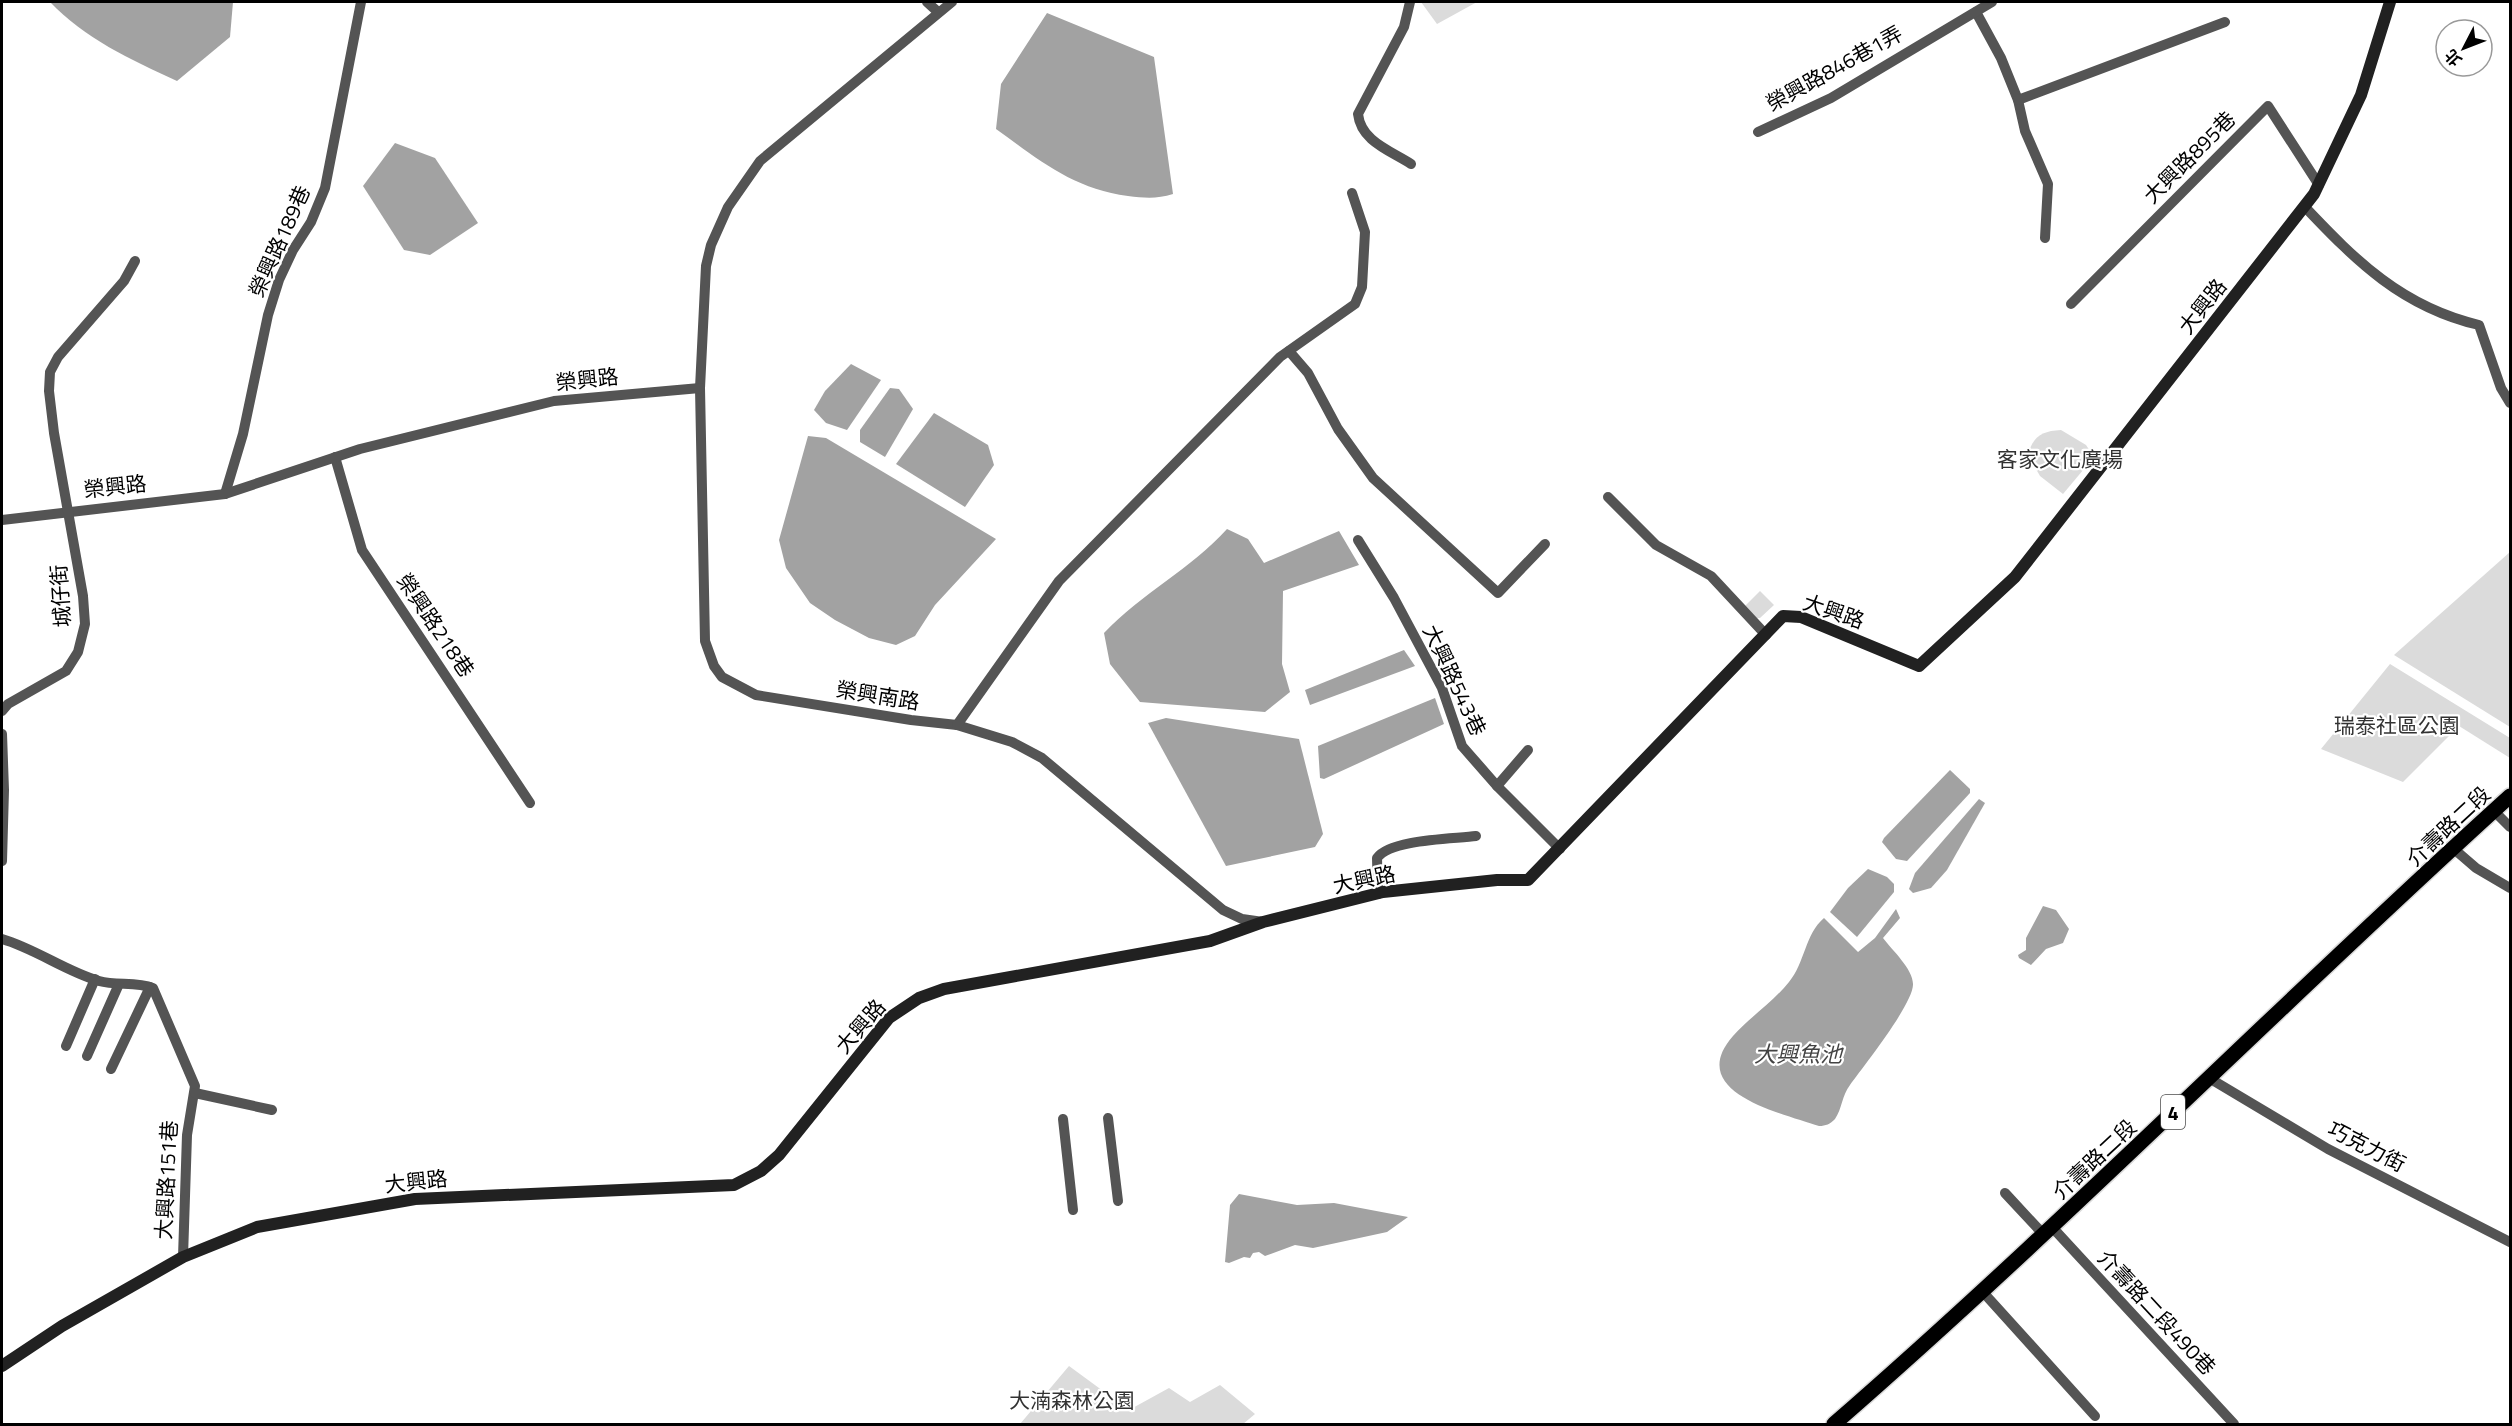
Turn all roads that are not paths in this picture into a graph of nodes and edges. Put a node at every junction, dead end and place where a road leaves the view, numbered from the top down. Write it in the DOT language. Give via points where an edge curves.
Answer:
graph roads {
  1 [pos="361,2"];
  2 [pos="927,2"];
  3 [pos="952,2"];
  4 [pos="1410,2"];
  5 [pos="1992,2"];
  6 [pos="2390,2"];
  7 [pos="938,12"];
  8 [pos="1976,12"];
  9 [pos="2225,22"];
  10 [pos="2018,100"];
  11 [pos="1758,132"];
  12 [pos="1411,164"];
  13 [pos="2319,185"];
  14 [pos="1352,194"];
  15 [pos="2304,206"];
  16 [pos="2045,238"];
  17 [pos="135,261"];
  18 [pos="2071,304"];
  19 [pos="1288,351"];
  20 [pos="700,388"];
  21 [pos="2511,403"];
  22 [pos="335,457"];
  23 [pos="225,494"];
  24 [pos="1608,497"];
  25 [pos="69,511"];
  26 [pos="2,520"];
  27 [pos="1358,540"];
  28 [pos="1545,544"];
  29 [pos="1766,635"];
  30 [pos="2,711"];
  31 [pos="957,725"];
  32 [pos="2,734"];
  33 [pos="1528,750"];
  34 [pos="1497,786"];
  35 [pos="2511,796"];
  36 [pos="530,803"];
  37 [pos="2494,811"];
  38 [pos="2511,827"];
  39 [pos="1476,836"];
  40 [pos="1560,849"];
  41 [pos="2454,849"];
  42 [pos="2,861"];
  43 [pos="2511,888"];
  44 [pos="1378,894"];
  45 [pos="1263,922"];
  46 [pos="2,939"];
  47 [pos="95,980"];
  48 [pos="119,984"];
  49 [pos="150,987"];
  50 [pos="66,1046"];
  51 [pos="87,1056"];
  52 [pos="111,1069"];
  53 [pos="2209,1078"];
  54 [pos="195,1093"];
  55 [pos="272,1110"];
  56 [pos="1108,1118"];
  57 [pos="1063,1119"];
  58 [pos="2004,1193"];
  59 [pos="1118,1201"];
  60 [pos="1073,1210"];
  61 [pos="2048,1231"];
  62 [pos="2511,1242"];
  63 [pos="183,1257"];
  64 [pos="1982,1291"];
  65 [pos="2,1366"];
  66 [pos="2095,1416"];
  67 [pos="1834,1425"];
  68 [pos="2234,1425"];
  1 -- 23 [label="street, 榮興路189巷" via="324,188 311,222 279,280"];
  2 -- 7 [label="street"];
  3 -- 7 [label="street"];
  4 -- 12 [label="street" via="1404,27 1358,114 1359,127 1365,135"];
  5 -- 8 [label="street, 榮興路846巷1弄"];
  6 -- 13 [label="street, 大興路" via="2361,95"];
  7 -- 20 [label="street" via="760,161 741,186 711,245 706,266"];
  8 -- 10 [label="street"];
  8 -- 11 [label="street, 榮興路846巷1弄" via="1830,98"];
  9 -- 10 [label="street"];
  10 -- 16 [label="street" via="2025,131 2048,184"];
  13 -- 15 [label="street, 大興路"];
  13 -- 18 [label="street, 大興路895巷" via="2268,106"];
  14 -- 19 [label="street" via="1365,232 1362,287 1355,304"];
  15 -- 21 [label="street" via="2359,264 2386,284 2419,302 2479,325 2501,388"];
  15 -- 29 [label="street, 大興路" via="2015,577 1918,666 1801,617 1783,616"];
  17 -- 25 [label="street, 城仔街" via="124,281 58,357 50,372 54,433"];
  19 -- 28 [label="street" via="1308,374 1338,429 1373,478 1498,593"];
  19 -- 31 [label="street" via="1059,580"];
  20 -- 22 [label="street, 榮興路" via="554,401"];
  20 -- 31 [label="street, 榮興南路" via="705,641 722,677 756,695"];
  22 -- 23 [label="street, 榮興路"];
  22 -- 36 [label="street, 榮興路218巷" via="362,550"];
  23 -- 25 [label="street, 榮興路"];
  24 -- 29 [label="street" via="1656,545 1711,576"];
  25 -- 26 [label="street, 榮興路"];
  25 -- 30 [label="street, 城仔街" via="85,624 78,652 66,671"];
  27 -- 34 [label="street, 大興路543巷" via="1395,598 1442,688 1462,746"];
  29 -- 40 [label="street, 大興路"];
  31 -- 45 [label="street, 榮興南路" via="1012,742 1042,758 1223,909 1242,919"];
  32 -- 42 [label="street"];
  33 -- 34 [label="street"];
  34 -- 40 [label="street, 大興路543巷"];
  35 -- 37 [label="main road, 介壽路二段 / 4"];
  37 -- 38 [label="street"];
  37 -- 41 [label="main road, 介壽路二段 / 4"];
  39 -- 44 [label="street" via="1388,849 1377,858"];
  40 -- 44 [label="street, 大興路" via="1528,880"];
  41 -- 43 [label="street" via="2476,868"];
  41 -- 53 [label="main road, 介壽路二段 / 4"];
  44 -- 45 [label="street, 大興路"];
  45 -- 63 [label="street, 大興路" via="1209,940 944,989 919,998 889,1018 779,1155 761,1171 734,1185 415,1199 257,1227"];
  46 -- 47 [label="street"];
  47 -- 48 [label="street"];
  47 -- 50 [label="street"];
  48 -- 49 [label="street"];
  48 -- 51 [label="street"];
  49 -- 52 [label="street"];
  49 -- 54 [label="street, 大興路151巷"];
  53 -- 61 [label="main road, 介壽路二段 / 4"];
  53 -- 62 [label="street, 巧克力街" via="2328,1149"];
  54 -- 55 [label="street"];
  54 -- 63 [label="street, 大興路151巷" via="186,1144"];
  56 -- 59 [label="street"];
  57 -- 60 [label="street"];
  58 -- 61 [label="street, 介壽路二段490巷"];
  61 -- 64 [label="main road, 介壽路二段 / 4"];
  61 -- 68 [label="street, 介壽路二段490巷"];
  63 -- 65 [label="street, 大興路" via="62,1326"];
  64 -- 66 [label="street"];
  64 -- 67 [label="main road, 介壽路二段 / 4"];
}
